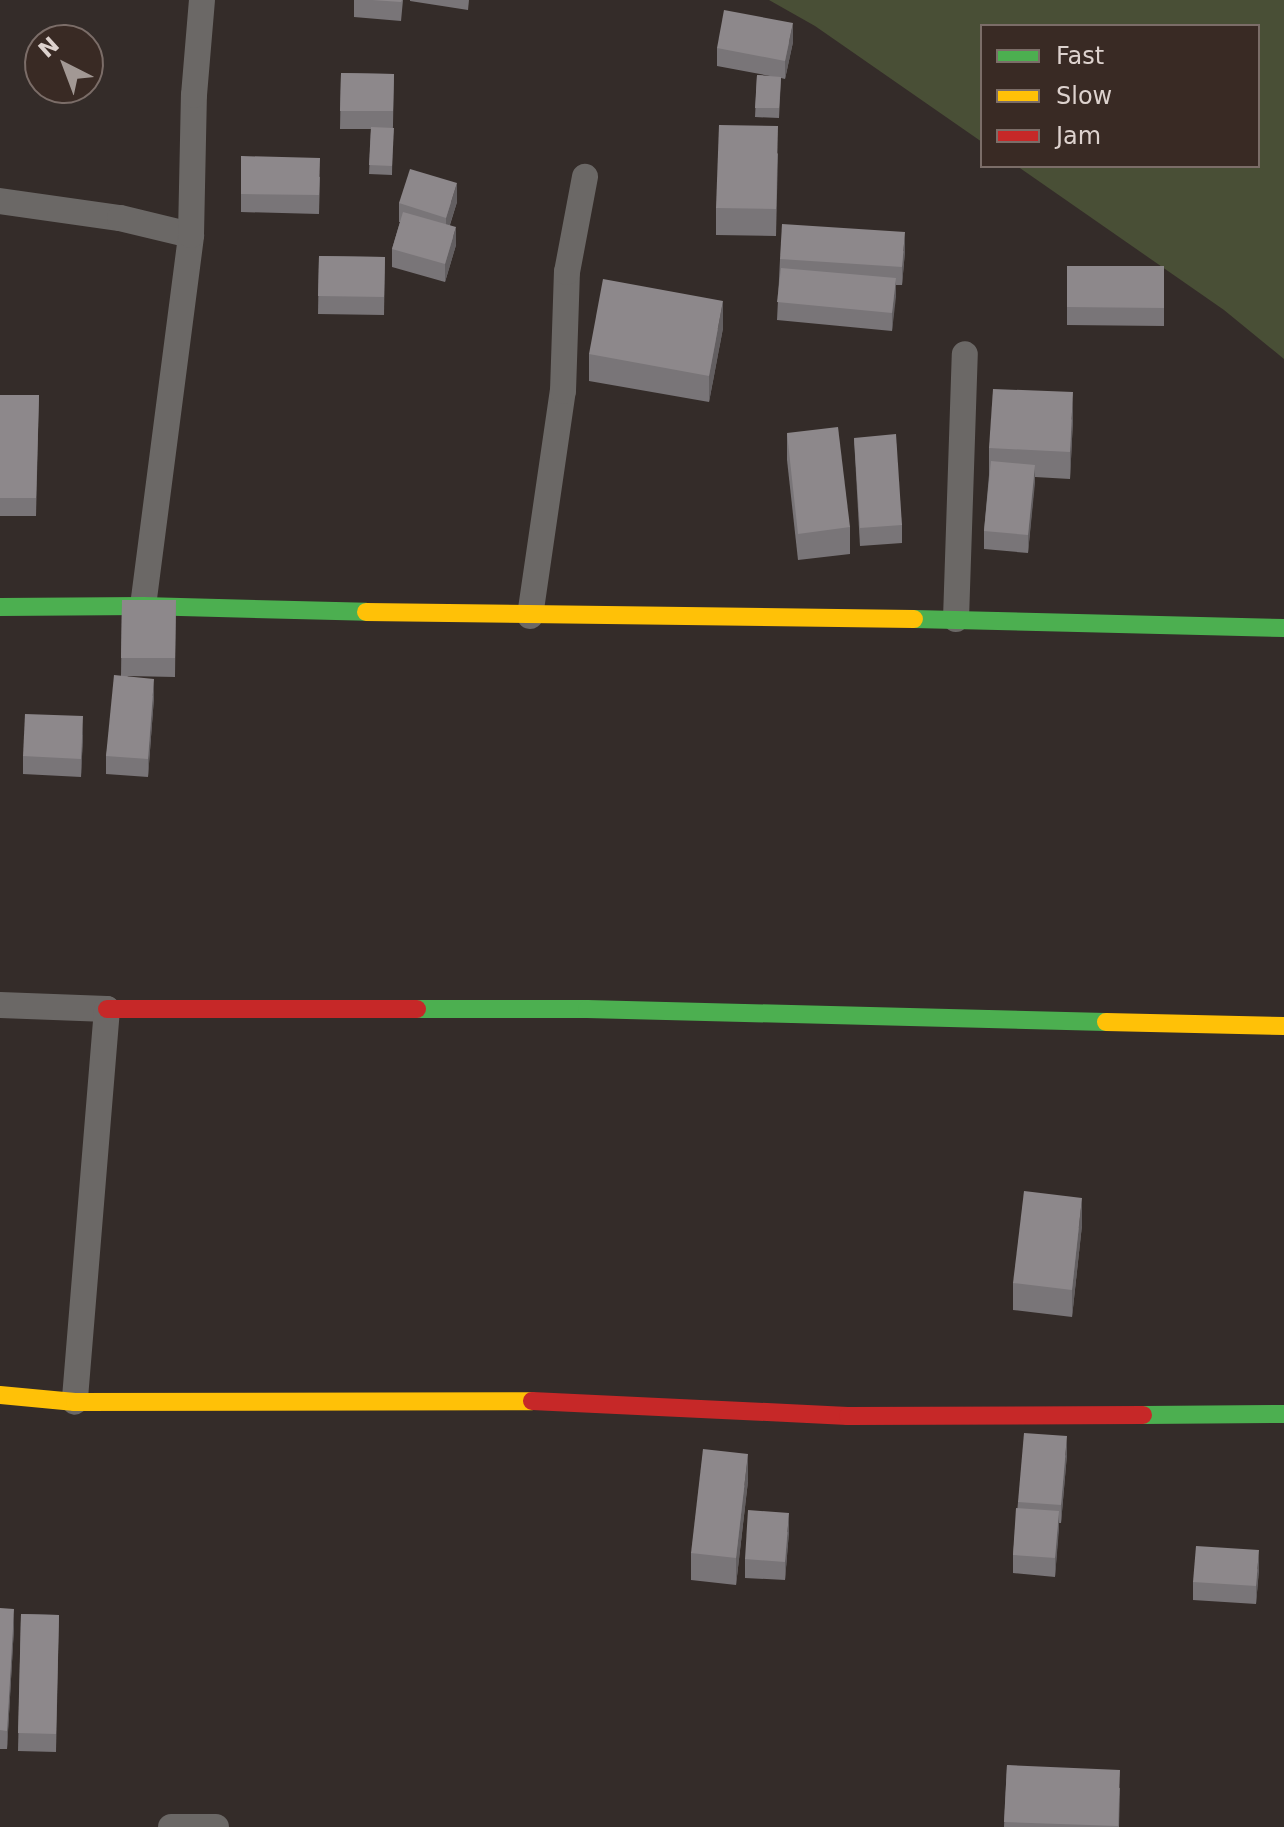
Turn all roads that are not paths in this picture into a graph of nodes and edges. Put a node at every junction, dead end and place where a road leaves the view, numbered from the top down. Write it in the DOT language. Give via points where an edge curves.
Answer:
graph roads {
  1 [pos="202,0"];
  2 [pos="585,177"];
  3 [pos="0,201"];
  4 [pos="191,235"];
  5 [pos="965,354"];
  6 [pos="143,606"];
  7 [pos="0,607"];
  8 [pos="530,616"];
  9 [pos="956,619"];
  10 [pos="1284,628"];
  11 [pos="0,1005"];
  12 [pos="107,1009"];
  13 [pos="1284,1026"];
  14 [pos="0,1395"];
  15 [pos="75,1402"];
  16 [pos="1284,1414"];
  17 [pos="171,1827"];
  18 [pos="216,1827"];
  1 -- 4 [label="street"];
  2 -- 8 [label="street" via="567,272 563,391"];
  3 -- 4 [label="street" via="120,218"];
  4 -- 6 [label="street"];
  5 -- 9 [label="street"];
  6 -- 7 [label="street"];
  6 -- 8 [label="street"];
  8 -- 9 [label="street"];
  9 -- 10 [label="street"];
  11 -- 12 [label="street"];
  12 -- 13 [label="street" via="587,1009"];
  12 -- 15 [label="street"];
  14 -- 15 [label="street"];
  15 -- 16 [label="street" via="585,1401 848,1416"];
  17 -- 18 [label="street"];
}
